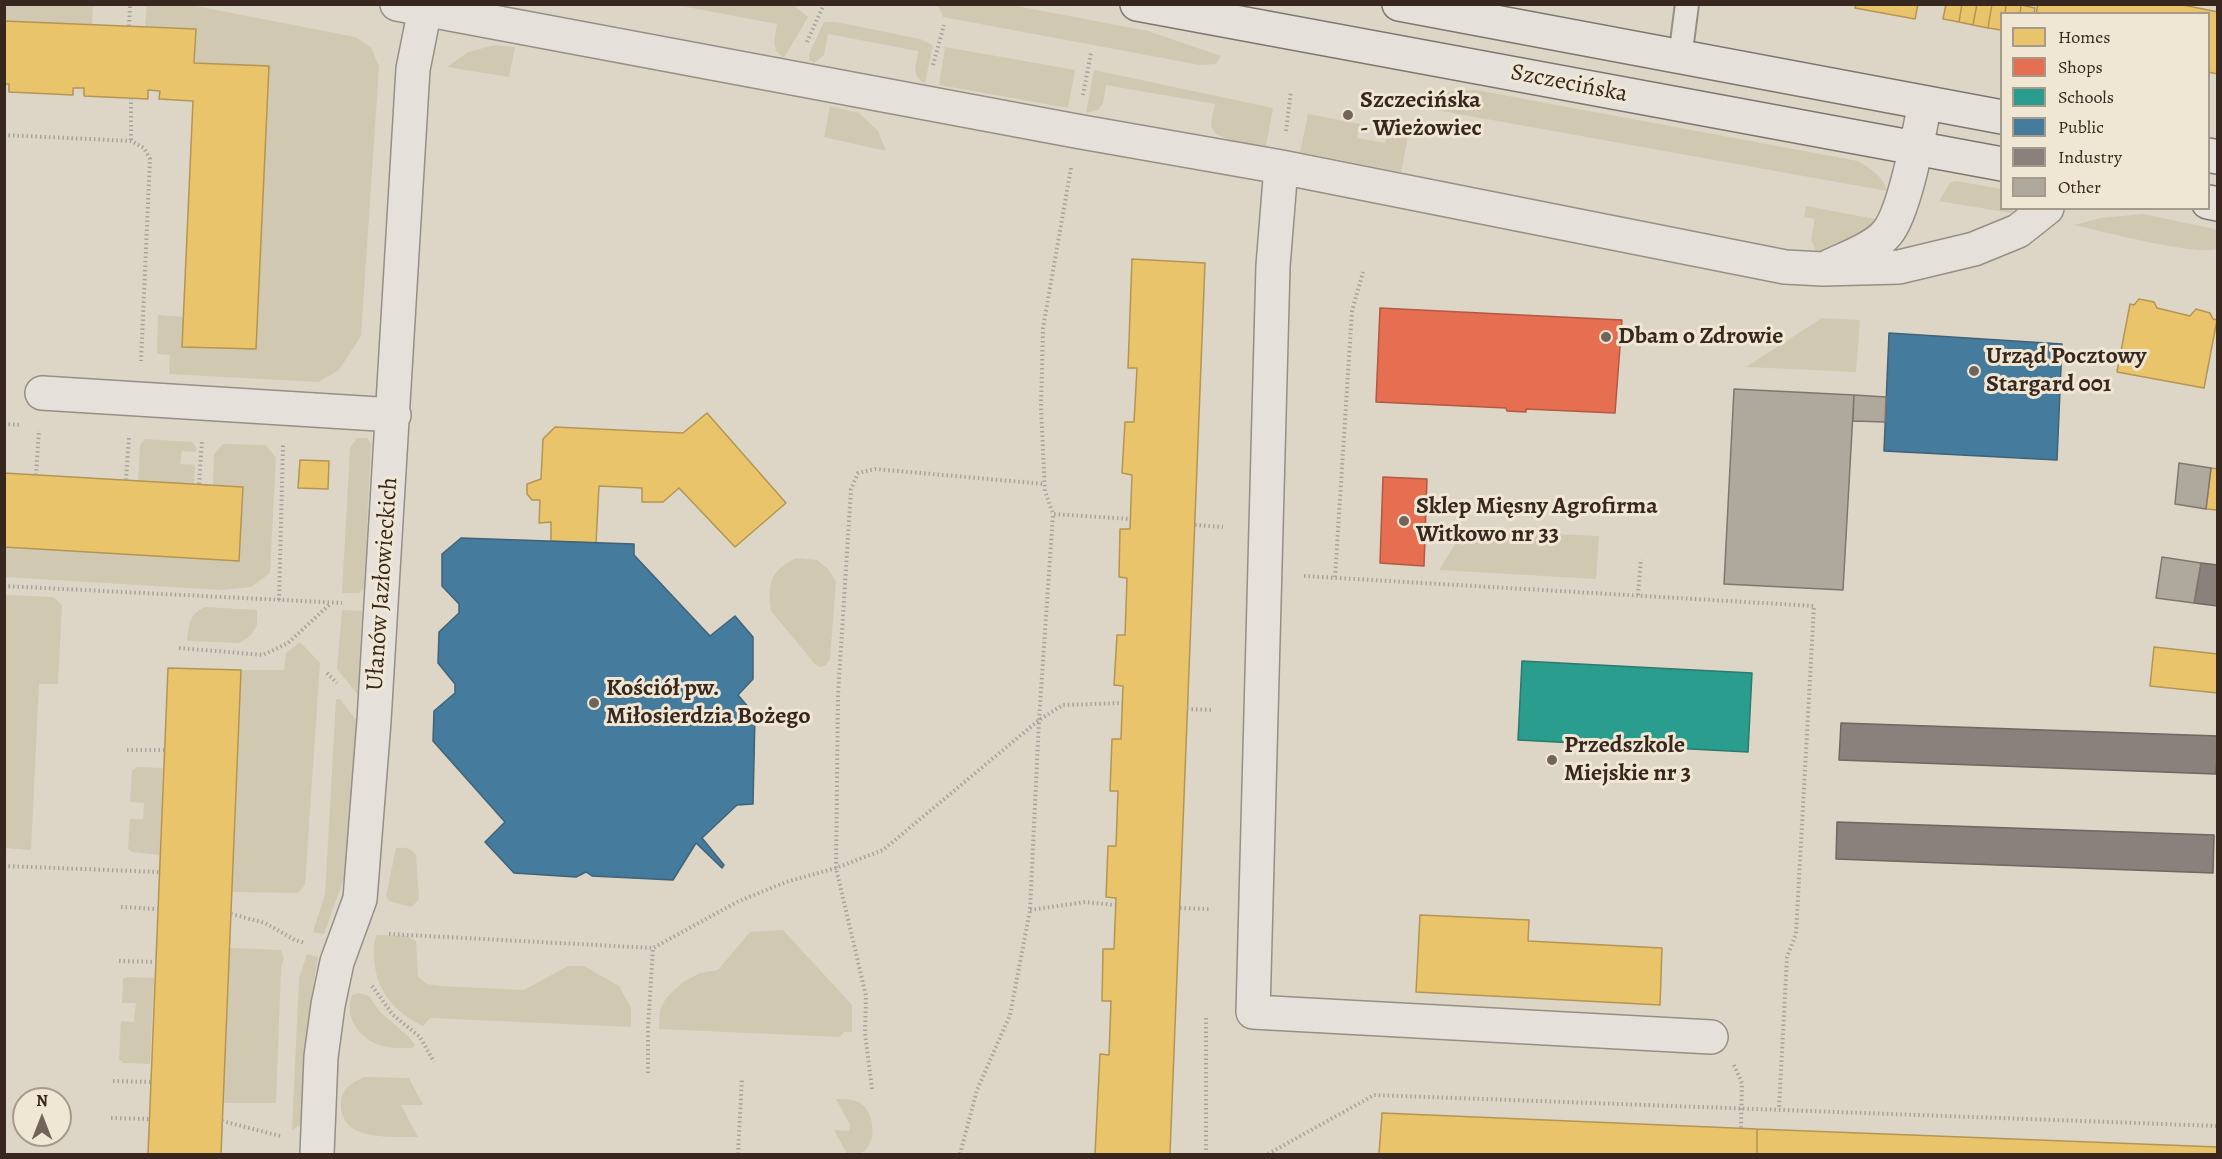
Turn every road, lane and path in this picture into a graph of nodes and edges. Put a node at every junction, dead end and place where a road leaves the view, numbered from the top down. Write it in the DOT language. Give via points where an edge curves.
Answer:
graph roads {
  1 [pos="130,4"];
  2 [pos="1137,4"];
  3 [pos="1400,4"];
  4 [pos="1687,4"];
  5 [pos="411,7"];
  6 [pos="129,26"];
  7 [pos="1680,58"];
  8 [pos="131,98"];
  9 [pos="1924,103"];
  10 [pos="2000,117"];
  11 [pos="4,135"];
  12 [pos="131,141"];
  13 [pos="1915,149"];
  14 [pos="2000,164"];
  15 [pos="1281,167"];
  16 [pos="1068,188"];
  17 [pos="2044,210"];
  18 [pos="1823,269"];
  19 [pos="1363,272"];
  20 [pos="142,347"];
  21 [pos="42,393"];
  22 [pos="394,416"];
  23 [pos="39,427"];
  24 [pos="129,433"];
  25 [pos="202,437"];
  26 [pos="283,441"];
  27 [pos="36,475"];
  28 [pos="126,480"];
  29 [pos="199,484"];
  30 [pos="1045,484"];
  31 [pos="1053,514"];
  32 [pos="1130,519"];
  33 [pos="1195,525"];
  34 [pos="1223,527"];
  35 [pos="1641,559"];
  36 [pos="1265,573"];
  37 [pos="1335,577"];
  38 [pos="4,586"];
  39 [pos="1638,595"];
  40 [pos="279,600"];
  41 [pos="331,603"];
  42 [pos="382,604"];
  43 [pos="179,648"];
  44 [pos="1122,703"];
  45 [pos="1187,709"];
  46 [pos="1214,710"];
  47 [pos="1039,720"];
  48 [pos="127,750"];
  49 [pos="165,750"];
  50 [pos="4,866"];
  51 [pos="836,868"];
  52 [pos="159,872"];
  53 [pos="1115,904"];
  54 [pos="121,907"];
  55 [pos="1180,908"];
  56 [pos="158,909"];
  57 [pos="1209,909"];
  58 [pos="1030,910"];
  59 [pos="231,914"];
  60 [pos="388,934"];
  61 [pos="308,944"];
  62 [pos="653,948"];
  63 [pos="119,961"];
  64 [pos="156,962"];
  65 [pos="371,982"];
  66 [pos="1206,1018"];
  67 [pos="1711,1036"];
  68 [pos="434,1062"];
  69 [pos="648,1073"];
  70 [pos="742,1078"];
  71 [pos="113,1081"];
  72 [pos="151,1082"];
  73 [pos="872,1089"];
  74 [pos="1742,1109"];
  75 [pos="1779,1109"];
  76 [pos="111,1118"];
  77 [pos="150,1119"];
  78 [pos="222,1121"];
  79 [pos="2217,1126"];
  80 [pos="1741,1128"];
  81 [pos="285,1137"];
  82 [pos="317,1155"];
  83 [pos="738,1155"];
  84 [pos="960,1155"];
  85 [pos="1206,1155"];
  86 [pos="1268,1155"];
  1 -- 6 [label="path"];
  2 -- 13 [label="street, Szczecińska"];
  3 -- 7 [label="street, Szczecińska"];
  4 -- 7 [label="lane"];
  5 -- 15 [label="street"];
  5 -- 22 [label="street, Ułanów Jazłowieckich" via="413,69"];
  7 -- 9 [label="street, Szczecińska"];
  8 -- 12 [label="path"];
  9 -- 10 [label="street, Szczecińska"];
  9 -- 13 [label="street"];
  11 -- 12 [label="path"];
  12 -- 20 [label="path" via="144,148 150,159"];
  13 -- 14 [label="street, Szczecińska"];
  13 -- 18 [label="street" via="1899,209 1887,233 1864,250"];
  15 -- 18 [label="street" via="1736,258"];
  15 -- 36 [label="street" via="1273,266"];
  16 -- 30 [label="path" via="1043,328 1041,408"];
  17 -- 18 [label="street" via="2018,231 1974,249 1899,267"];
  19 -- 37 [label="path" via="1352,310"];
  21 -- 22 [label="street"];
  22 -- 42 [label="street, Ułanów Jazłowieckich"];
  23 -- 27 [label="path"];
  24 -- 28 [label="path"];
  25 -- 29 [label="path"];
  26 -- 40 [label="path"];
  30 -- 31 [label="path"];
  30 -- 51 [label="path" via="875,469 858,473 851,489 838,695"];
  31 -- 32 [label="path"];
  31 -- 47 [label="path"];
  33 -- 34 [label="path"];
  35 -- 39 [label="path"];
  36 -- 37 [label="path"];
  36 -- 67 [label="street" via="1253,1012"];
  37 -- 39 [label="path"];
  38 -- 40 [label="path"];
  39 -- 75 [label="path" via="1814,606 1796,934 1787,957"];
  40 -- 41 [label="path"];
  41 -- 42 [label="path"];
  41 -- 43 [label="path" via="288,643 263,655"];
  42 -- 82 [label="street, Ułanów Jazłowieckich" via="360,899 328,1005 321,1057"];
  44 -- 47 [label="path" via="1064,705"];
  45 -- 46 [label="path"];
  47 -- 51 [label="path" via="883,850"];
  47 -- 58 [label="path"];
  48 -- 49 [label="path"];
  50 -- 52 [label="path"];
  51 -- 62 [label="path" via="786,882 737,903"];
  51 -- 73 [label="path" via="866,996 865,1033"];
  53 -- 58 [label="path" via="1085,903"];
  54 -- 56 [label="path"];
  55 -- 57 [label="path"];
  58 -- 84 [label="path" via="1010,1015 976,1090"];
  59 -- 61 [label="path" via="265,923"];
  60 -- 62 [label="path"];
  62 -- 69 [label="path"];
  63 -- 64 [label="path"];
  65 -- 68 [label="path" via="393,1015 420,1036"];
  66 -- 85 [label="path"];
  67 -- 74 [label="path" via="1730,1056 1742,1083"];
  70 -- 83 [label="path"];
  71 -- 72 [label="path"];
  74 -- 75 [label="path"];
  74 -- 80 [label="path"];
  74 -- 86 [label="path" via="1374,1095"];
  75 -- 79 [label="path"];
  76 -- 77 [label="path"];
  78 -- 81 [label="path"];
}
